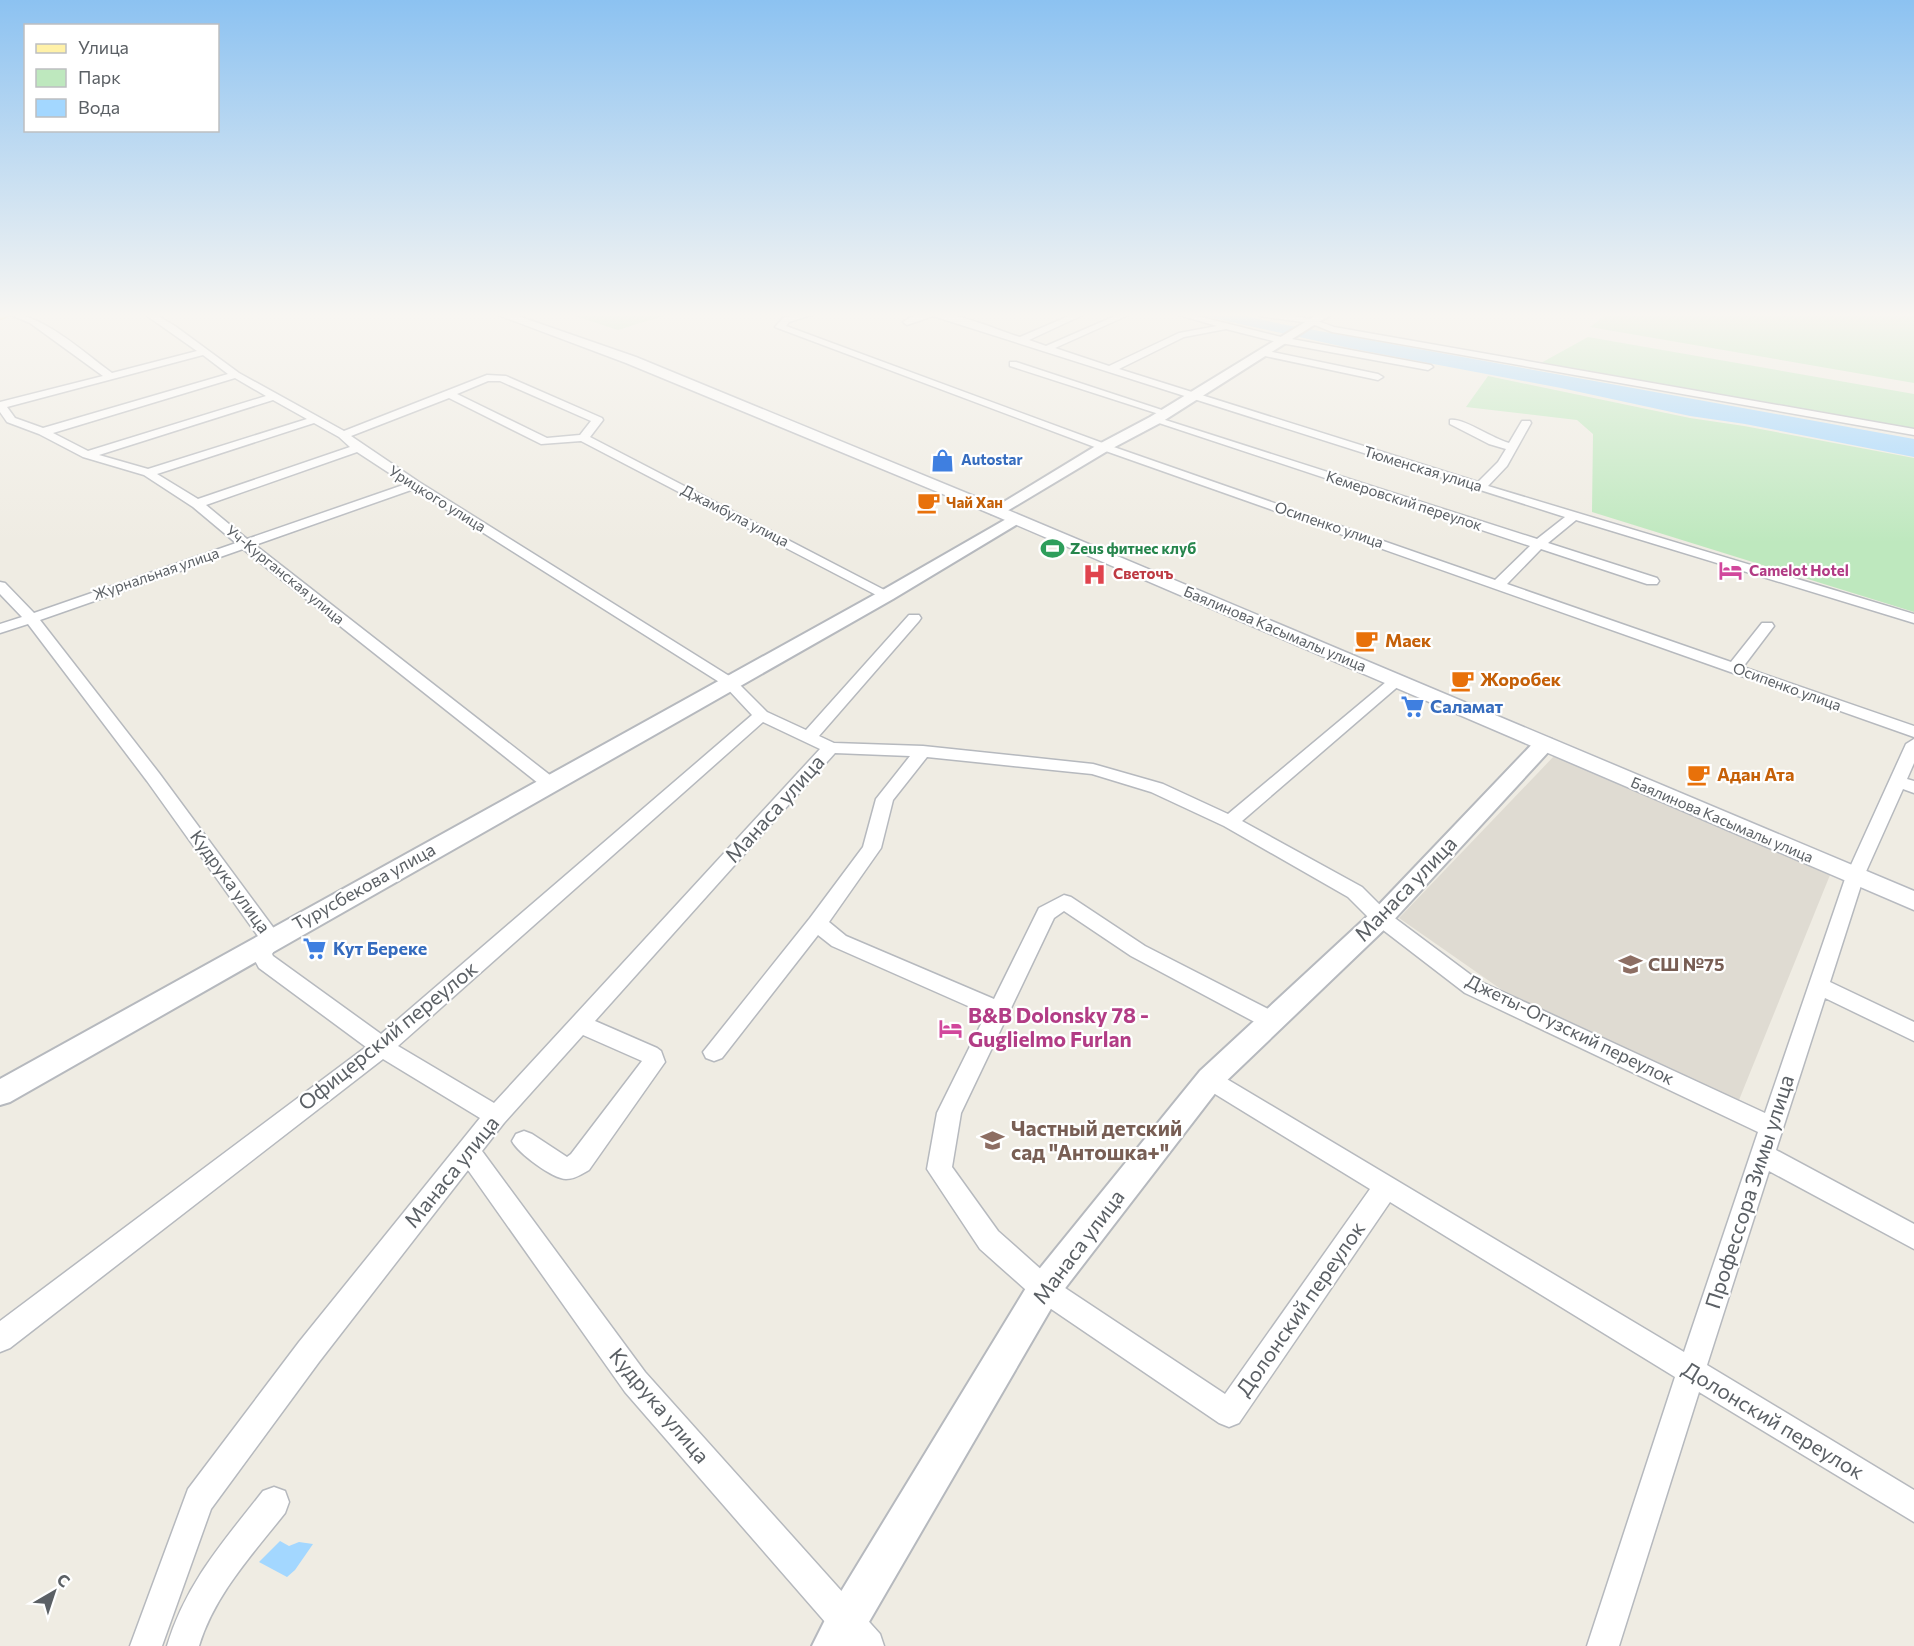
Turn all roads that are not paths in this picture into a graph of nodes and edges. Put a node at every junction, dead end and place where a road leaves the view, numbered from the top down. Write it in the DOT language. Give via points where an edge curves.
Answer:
graph roads {
  1 [pos="60,390"];
  2 [pos="186,390"];
  3 [pos="264,390"];
  4 [pos="459,390"];
  5 [pos="529,390"];
  6 [pos="704,390"];
  7 [pos="950,390"];
  8 [pos="1085,390"];
  9 [pos="1173,390"];
  10 [pos="1204,390"];
  11 [pos="1676,390"];
  12 [pos="449,394"];
  13 [pos="276,396"];
  14 [pos="1193,397"];
  15 [pos="0,405"];
  16 [pos="1161,417"];
  17 [pos="314,420"];
  18 [pos="1454,423"];
  19 [pos="1526,423"];
  20 [pos="43,432"];
  21 [pos="1914,432"];
  22 [pos="343,435"];
  23 [pos="583,438"];
  24 [pos="1104,447"];
  25 [pos="1513,447"];
  26 [pos="358,448"];
  27 [pos="87,455"];
  28 [pos="148,473"];
  29 [pos="415,485"];
  30 [pos="1480,488"];
  31 [pos="197,504"];
  32 [pos="997,511"];
  33 [pos="1574,516"];
  34 [pos="1015,519"];
  35 [pos="244,543"];
  36 [pos="1538,545"];
  37 [pos="1652,581"];
  38 [pos="1499,584"];
  39 [pos="0,586"];
  40 [pos="886,595"];
  41 [pos="31,618"];
  42 [pos="914,618"];
  43 [pos="1914,619"];
  44 [pos="1767,626"];
  45 [pos="0,628"];
  46 [pos="1734,668"];
  47 [pos="1397,680"];
  48 [pos="729,682"];
  49 [pos="761,715"];
  50 [pos="1914,732"];
  51 [pos="808,737"];
  52 [pos="1544,744"];
  53 [pos="1914,744"];
  54 [pos="831,748"];
  55 [pos="923,751"];
  56 [pos="549,783"];
  57 [pos="1906,784"];
  58 [pos="1230,822"];
  59 [pos="1855,876"];
  60 [pos="1914,901"];
  61 [pos="1381,918"];
  62 [pos="817,923"];
  63 [pos="272,939"];
  64 [pos="1818,985"];
  65 [pos="999,1010"];
  66 [pos="1272,1021"];
  67 [pos="579,1024"];
  68 [pos="1914,1032"];
  69 [pos="382,1047"];
  70 [pos="714,1052"];
  71 [pos="1210,1079"];
  72 [pos="0,1093"];
  73 [pos="496,1116"];
  74 [pos="1772,1127"];
  75 [pos="524,1141"];
  76 [pos="468,1151"];
  77 [pos="1762,1155"];
  78 [pos="1387,1186"];
  79 [pos="1914,1237"];
  80 [pos="1044,1289"];
  81 [pos="0,1338"];
  82 [pos="1691,1371"];
  83 [pos="274,1502"];
  84 [pos="1914,1507"];
  85 [pos="839,1634"];
  86 [pos="146,1646"];
  87 [pos="183,1646"];
  88 [pos="868,1646"];
  89 [pos="1603,1646"];
  1 -- 15 [label="street"];
  2 -- 20 [label="street"];
  3 -- 13 [label="street, Урицкого улица"];
  4 -- 12 [label="street"];
  5 -- 23 [label="street" via="598,420"];
  6 -- 32 [label="main road, Баялинова Касымалы улица"];
  7 -- 24 [label="street, Осипенко улица"];
  8 -- 16 [label="street, Кемеровский переулок"];
  9 -- 14 [label="street, Тюменская улица"];
  10 -- 14 [label="street"];
  11 -- 21 [label="street"];
  12 -- 22 [label="street"];
  12 -- 23 [label="street" via="545,442"];
  13 -- 17 [label="street, Урицкого улица"];
  13 -- 27 [label="street"];
  14 -- 16 [label="street"];
  14 -- 30 [label="street, Тюменская улица"];
  15 -- 20 [label="street, Уч-Курганская улица" via="11,420"];
  16 -- 24 [label="street"];
  16 -- 36 [label="street, Кемеровский переулок"];
  17 -- 22 [label="street, Урицкого улица"];
  17 -- 28 [label="street"];
  18 -- 25 [label="street"];
  19 -- 25 [label="street"];
  20 -- 27 [label="street, Уч-Курганская улица"];
  22 -- 26 [label="street, Урицкого улица"];
  23 -- 40 [label="street, Джамбула улица"];
  24 -- 32 [label="street"];
  24 -- 38 [label="street, Осипенко улица"];
  25 -- 30 [label="street"];
  26 -- 29 [label="street, Урицкого улица"];
  26 -- 31 [label="street"];
  27 -- 28 [label="street, Уч-Курганская улица"];
  28 -- 31 [label="street, Уч-Курганская улица"];
  29 -- 35 [label="street, Журнальная улица"];
  29 -- 48 [label="street, Урицкого улица"];
  30 -- 33 [label="street, Тюменская улица"];
  31 -- 35 [label="street, Уч-Курганская улица"];
  32 -- 34 [label="main road, Баялинова Касымалы улица"];
  33 -- 36 [label="street"];
  33 -- 43 [label="street, Тюменская улица"];
  34 -- 40 [label="street"];
  34 -- 47 [label="main road, Баялинова Касымалы улица"];
  35 -- 41 [label="street, Журнальная улица"];
  35 -- 56 [label="street, Уч-Курганская улица"];
  36 -- 37 [label="street, Кемеровский переулок"];
  36 -- 38 [label="street"];
  38 -- 46 [label="street, Осипенко улица"];
  39 -- 41 [label="street, Кудрука улица"];
  40 -- 48 [label="street"];
  41 -- 45 [label="street, Журнальная улица"];
  41 -- 63 [label="street, Кудрука улица"];
  42 -- 51 [label="street"];
  44 -- 46 [label="street"];
  46 -- 50 [label="street, Осипенко улица"];
  47 -- 52 [label="main road, Баялинова Касымалы улица"];
  47 -- 58 [label="street"];
  48 -- 49 [label="street, Манаса улица"];
  48 -- 56 [label="street, Турусбекова улица"];
  49 -- 51 [label="street, Манаса улица"];
  49 -- 69 [label="street, Офицерский переулок"];
  51 -- 54 [label="street, Манаса улица"];
  52 -- 59 [label="main road, Баялинова Касымалы улица"];
  52 -- 61 [label="street, Манаса улица"];
  53 -- 57 [label="street, Профессора Зимы улица"];
  54 -- 55 [label="street, Манаса улица"];
  54 -- 67 [label="street, Манаса улица"];
  55 -- 58 [label="street, Манаса улица" via="1093,769 1157,788"];
  55 -- 62 [label="street" via="885,799 872,848"];
  56 -- 63 [label="street, Турусбекова улица"];
  57 -- 59 [label="street, Профессора Зимы улица"];
  58 -- 61 [label="street, Джеты-Огузский переулок" via="1355,892"];
  59 -- 60 [label="main road, Баялинова Касымалы улица"];
  59 -- 64 [label="street, Профессора Зимы улица"];
  61 -- 66 [label="street, Манаса улица"];
  61 -- 74 [label="street, Джеты-Огузский переулок" via="1472,987"];
  62 -- 65 [label="street" via="839,941"];
  62 -- 70 [label="street"];
  63 -- 69 [label="street, Кудрука улица" via="261,953 266,962"];
  63 -- 72 [label="street, Турусбекова улица"];
  64 -- 68 [label="street"];
  64 -- 74 [label="street, Профессора Зимы улица"];
  65 -- 66 [label="street, Долонский переулок" via="1046,913 1065,902 1138,951"];
  65 -- 80 [label="street, Долонский переулок" via="949,1113 939,1169 989,1240"];
  66 -- 71 [label="street, Манаса улица"];
  67 -- 73 [label="street, Манаса улица"];
  67 -- 75 [label="street" via="649,1054 654,1062 580,1162 563,1168"];
  69 -- 73 [label="street, Кудрука улица"];
  69 -- 81 [label="street, Офицерский переулок"];
  71 -- 78 [label="street, Долонский переулок"];
  71 -- 80 [label="street, Манаса улица"];
  73 -- 76 [label="street, Манаса улица"];
  74 -- 77 [label="street, Профессора Зимы улица"];
  76 -- 85 [label="street, Кудрука улица" via="635,1382"];
  76 -- 86 [label="street, Манаса улица" via="309,1352 199,1500"];
  77 -- 79 [label="street"];
  77 -- 82 [label="street, Профессора Зимы улица"];
  78 -- 80 [label="street, Долонский переулок" via="1229,1413"];
  78 -- 82 [label="street, Долонский переулок"];
  80 -- 85 [label="street, Манаса улица"];
  82 -- 84 [label="street, Долонский переулок"];
  82 -- 89 [label="street, Профессора Зимы улица"];
  83 -- 87 [label="street" via="202,1597"];
  85 -- 88 [label="street, Кудрука улица"];
}
